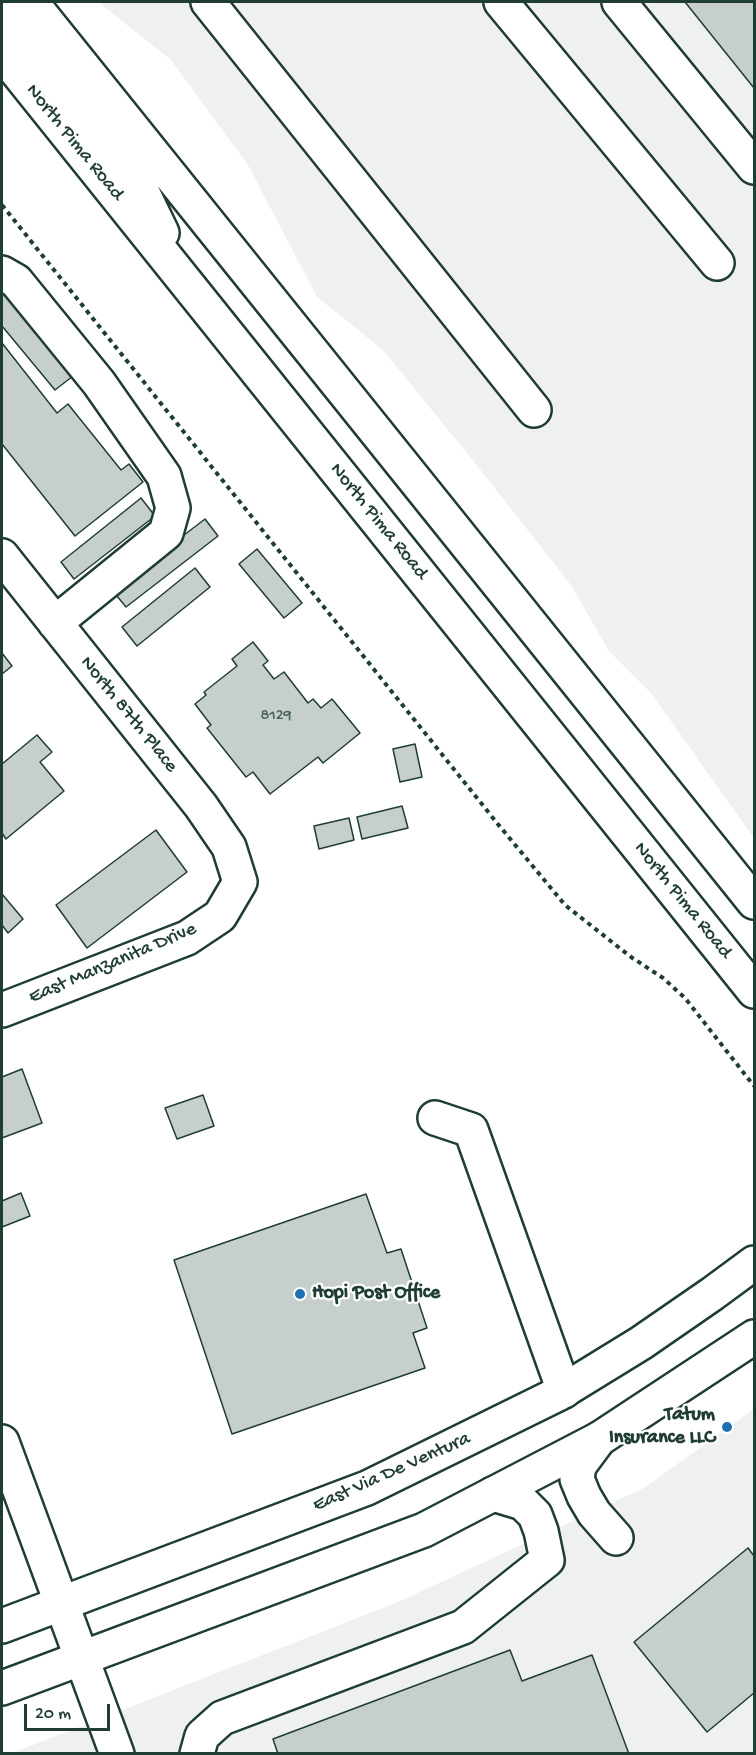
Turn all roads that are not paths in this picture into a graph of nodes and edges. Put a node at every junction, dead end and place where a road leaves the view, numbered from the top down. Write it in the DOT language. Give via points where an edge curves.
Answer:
graph roads {
  1 [pos="31,2"];
  2 [pos="208,2"];
  3 [pos="501,2"];
  4 [pos="619,2"];
  5 [pos="2,13"];
  6 [pos="2,53"];
  7 [pos="754,167"];
  8 [pos="717,263"];
  9 [pos="2,273"];
  10 [pos="189,287"];
  11 [pos="534,410"];
  12 [pos="2,556"];
  13 [pos="55,623"];
  14 [pos="240,882"];
  15 [pos="754,902"];
  16 [pos="754,991"];
  17 [pos="2,1010"];
  18 [pos="435,1118"];
  19 [pos="754,1263"];
  20 [pos="754,1337"];
  21 [pos="564,1390"];
  22 [pos="599,1439"];
  23 [pos="2,1442"];
  24 [pos="493,1494"];
  25 [pos="616,1538"];
  26 [pos="62,1604"];
  27 [pos="2,1626"];
  28 [pos="82,1659"];
  29 [pos="2,1688"];
  30 [pos="117,1754"];
  31 [pos="197,1754"];
  1 -- 15 [label="main road"];
  2 -- 11 [label="main road"];
  3 -- 8 [label="main road"];
  4 -- 7 [label="main road"];
  5 -- 10 [label="main road" via="138,183"];
  6 -- 10 [label="main road, North Pima Road"];
  9 -- 13 [label="main road" via="16,281 99,383 164,476 173,508 166,533"];
  10 -- 16 [label="main road, North Pima Road"];
  12 -- 13 [label="main road, North 87th Place"];
  13 -- 14 [label="main road, North 87th Place" via="201,806 229,847"];
  14 -- 17 [label="main road, East Manzanita Drive" via="220,916 187,938"];
  18 -- 21 [label="main road" via="471,1130"];
  19 -- 21 [label="main road, East Via De Ventura" via="641,1343"];
  20 -- 22 [label="main road"];
  21 -- 26 [label="main road, East Via De Ventura" via="367,1488"];
  22 -- 24 [label="main road"];
  22 -- 25 [label="main road" via="579,1466 577,1479 594,1513"];
  23 -- 26 [label="main road"];
  24 -- 28 [label="main road" via="424,1530"];
  24 -- 31 [label="main road" via="523,1503 535,1515 547,1560 463,1627 222,1718 202,1736"];
  26 -- 27 [label="main road, East Via De Ventura"];
  26 -- 28 [label="main road"];
  28 -- 29 [label="main road"];
  28 -- 30 [label="main road"];
}
